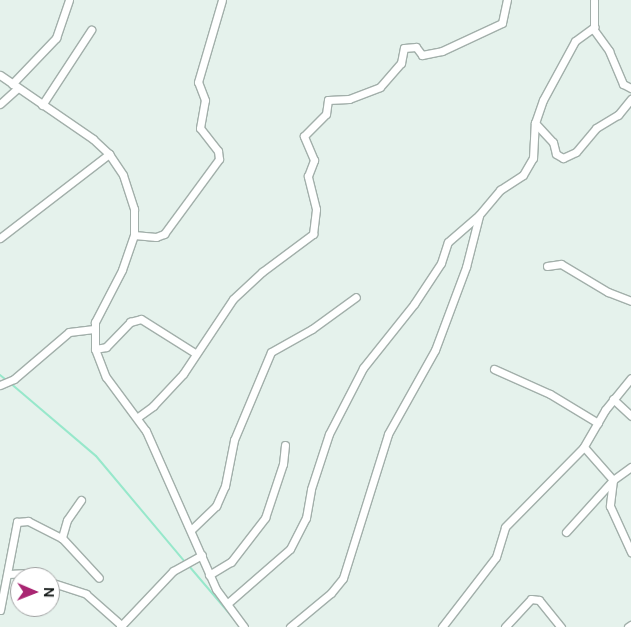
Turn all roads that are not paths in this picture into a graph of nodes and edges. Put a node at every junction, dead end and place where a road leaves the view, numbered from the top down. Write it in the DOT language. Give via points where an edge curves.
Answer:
graph roads {
  1 [pos="69,0"];
  2 [pos="222,0"];
  3 [pos="507,0"];
  4 [pos="594,0"];
  5 [pos="594,27"];
  6 [pos="91,30"];
  7 [pos="0,75"];
  8 [pos="14,86"];
  9 [pos="631,88"];
  10 [pos="631,99"];
  11 [pos="0,104"];
  12 [pos="42,105"];
  13 [pos="534,124"];
  14 [pos="109,154"];
  15 [pos="479,215"];
  16 [pos="134,235"];
  17 [pos="0,238"];
  18 [pos="547,266"];
  19 [pos="356,298"];
  20 [pos="631,301"];
  21 [pos="94,329"];
  22 [pos="95,349"];
  23 [pos="195,353"];
  24 [pos="494,369"];
  25 [pos="631,378"];
  26 [pos="0,384"];
  27 [pos="613,399"];
  28 [pos="631,416"];
  29 [pos="138,417"];
  30 [pos="598,423"];
  31 [pos="285,445"];
  32 [pos="584,447"];
  33 [pos="631,468"];
  34 [pos="614,480"];
  35 [pos="81,500"];
  36 [pos="191,530"];
  37 [pos="566,532"];
  38 [pos="62,538"];
  39 [pos="631,552"];
  40 [pos="202,556"];
  41 [pos="8,574"];
  42 [pos="209,575"];
  43 [pos="99,578"];
  44 [pos="60,585"];
  45 [pos="228,604"];
  46 [pos="0,610"];
  47 [pos="120,626"];
  48 [pos="244,627"];
  49 [pos="290,627"];
  50 [pos="442,627"];
  51 [pos="505,627"];
  52 [pos="560,627"];
  1 -- 8 [label="street" via="56,38"];
  2 -- 16 [label="street" via="198,82 205,100 200,128 218,151 219,159 164,234 156,238"];
  3 -- 23 [label="street" via="502,23 442,51 422,55 416,47 404,48 402,63 380,87 349,99 328,100 326,114 304,136 314,160 308,176 316,209 313,234 262,272 233,299"];
  4 -- 5 [label="street"];
  5 -- 9 [label="street" via="623,84"];
  5 -- 13 [label="street" via="575,41 543,100"];
  6 -- 12 [label="street"];
  7 -- 8 [label="street"];
  8 -- 11 [label="street"];
  8 -- 12 [label="street"];
  10 -- 13 [label="street" via="618,115 596,128 576,152 563,158 556,154 553,142"];
  12 -- 14 [label="street"];
  13 -- 15 [label="street" via="533,158 523,176 500,190"];
  14 -- 16 [label="street" via="129,190 134,209"];
  14 -- 17 [label="street"];
  15 -- 45 [label="street" via="448,242 441,263 414,304 364,368 329,434 311,489 306,518 290,549"];
  15 -- 49 [label="street" via="466,267 435,350 388,434 347,570 331,593"];
  16 -- 21 [label="street" via="122,270 100,309"];
  18 -- 20 [label="street" via="561,264 608,292"];
  19 -- 36 [label="street" via="312,329 271,352 234,440 227,480 216,506"];
  21 -- 22 [label="street"];
  21 -- 26 [label="street" via="69,332 14,379"];
  22 -- 23 [label="street" via="106,347 130,322 141,319"];
  22 -- 29 [label="street" via="106,378"];
  23 -- 29 [label="street" via="183,374"];
  24 -- 30 [label="street" via="550,394"];
  25 -- 27 [label="street"];
  27 -- 28 [label="street"];
  27 -- 30 [label="street"];
  29 -- 36 [label="street"];
  30 -- 32 [label="street"];
  31 -- 42 [label="street" via="283,464 266,518 230,562"];
  32 -- 34 [label="street"];
  32 -- 50 [label="street" via="505,527 496,557"];
  33 -- 34 [label="street"];
  34 -- 37 [label="street"];
  34 -- 39 [label="street" via="610,506"];
  35 -- 38 [label="street" via="67,520"];
  36 -- 40 [label="street"];
  38 -- 41 [label="street" via="20,520 14,527"];
  38 -- 43 [label="street"];
  40 -- 42 [label="street"];
  40 -- 47 [label="street" via="173,571"];
  41 -- 46 [label="street"];
  42 -- 45 [label="street"];
  44 -- 47 [label="street" via="86,594"];
  45 -- 48 [label="street"];
  51 -- 52 [label="street" via="531,599 540,600"];
}
